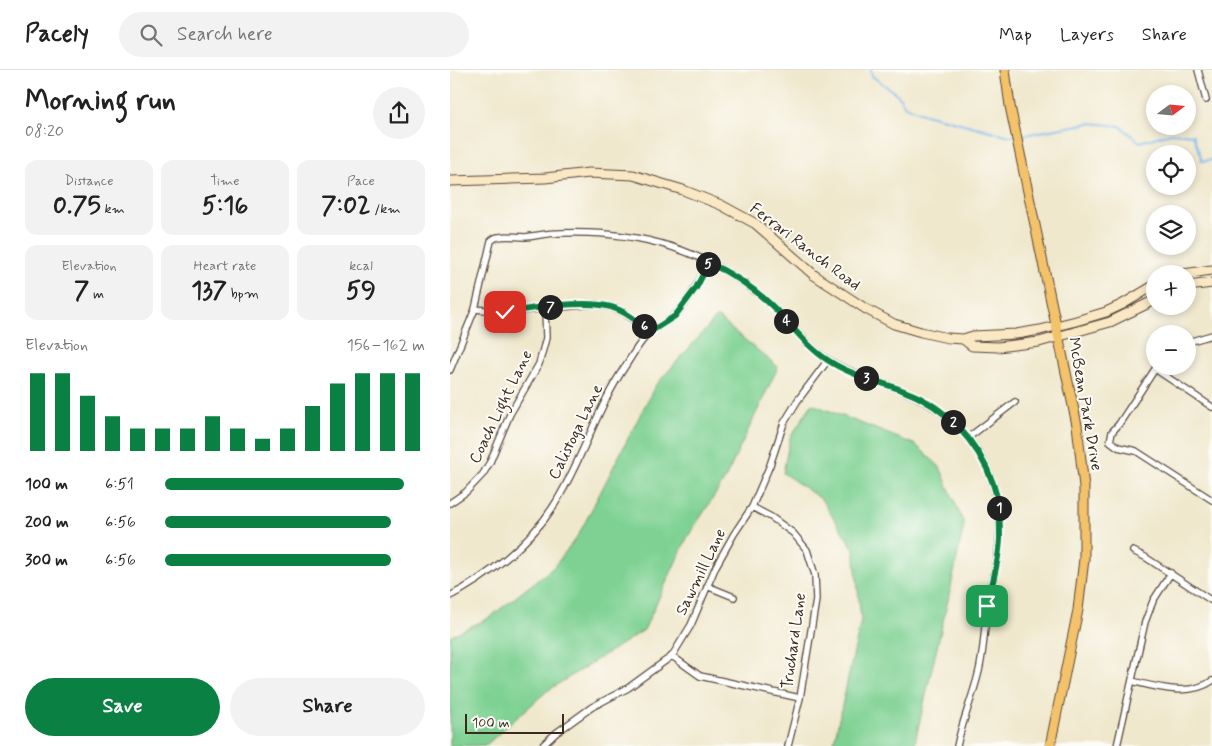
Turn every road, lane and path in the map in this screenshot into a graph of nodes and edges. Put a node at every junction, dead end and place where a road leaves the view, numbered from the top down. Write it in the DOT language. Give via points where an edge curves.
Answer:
graph roads {
  1 [pos="1005,70"];
  2 [pos="1198,70"];
  3 [pos="1206,100"];
  4 [pos="450,181"];
  5 [pos="709,263"];
  6 [pos="1212,270"];
  7 [pos="1196,272"];
  8 [pos="1212,282"];
  9 [pos="1196,285"];
  10 [pos="1146,290"];
  11 [pos="1146,304"];
  12 [pos="545,308"];
  13 [pos="475,309"];
  14 [pos="1056,326"];
  15 [pos="650,332"];
  16 [pos="1212,335"];
  17 [pos="1058,336"];
  18 [pos="963,339"];
  19 [pos="1196,340"];
  20 [pos="828,360"];
  21 [pos="450,370"];
  22 [pos="1151,375"];
  23 [pos="1166,375"];
  24 [pos="1015,402"];
  25 [pos="1212,407"];
  26 [pos="969,437"];
  27 [pos="1212,500"];
  28 [pos="450,504"];
  29 [pos="752,507"];
  30 [pos="1133,551"];
  31 [pos="1171,574"];
  32 [pos="707,586"];
  33 [pos="450,596"];
  34 [pos="734,597"];
  35 [pos="1212,601"];
  36 [pos="672,656"];
  37 [pos="1132,681"];
  38 [pos="1212,681"];
  39 [pos="800,698"];
  40 [pos="542,746"];
  41 [pos="788,746"];
  42 [pos="957,746"];
  43 [pos="1050,746"];
  44 [pos="1117,746"];
  1 -- 14 [label="main road, McBean Park Drive"];
  2 -- 3 [label="street"];
  4 -- 18 [label="main road, Ferrari Ranch Road" via="589,173 641,177 721,205 756,224 829,286 878,316 921,332"];
  5 -- 13 [label="street" via="657,241 620,235 587,232 499,236 491,241"];
  5 -- 15 [label="street, Calistoga Lane" via="696,288 675,316"];
  5 -- 20 [label="street" via="729,272 769,303"];
  6 -- 7 [label="main road"];
  8 -- 9 [label="main road"];
  10 -- 14 [label="main road, Ferrari Ranch Road" via="1106,312"];
  11 -- 17 [label="main road, Ferrari Ranch Road" via="1110,322"];
  12 -- 13 [label="street" via="505,312"];
  12 -- 15 [label="street" via="595,304 611,307"];
  12 -- 28 [label="street, Coach Light Lane" via="546,338 539,364 510,414 483,474"];
  13 -- 21 [label="street"];
  14 -- 17 [label="main road, McBean Park Drive"];
  14 -- 18 [label="main road, Ferrari Ranch Road"];
  15 -- 33 [label="street, Calistoga Lane" via="615,382 565,485 543,521 521,545 477,580"];
  16 -- 19 [label="street"];
  17 -- 18 [label="main road, Ferrari Ranch Road" via="998,347 972,346"];
  17 -- 43 [label="main road, McBean Park Drive" via="1080,444 1084,558 1075,630"];
  20 -- 26 [label="street" via="854,374 921,398"];
  20 -- 29 [label="street, Sawmill Lane" via="784,423"];
  22 -- 27 [label="street" via="1112,432 1110,441 1118,447 1136,451"];
  23 -- 25 [label="street"];
  24 -- 26 [label="street"];
  26 -- 42 [label="street" via="989,473 998,498 1000,540 978,674"];
  29 -- 32 [label="street, Sawmill Lane"];
  29 -- 39 [label="street, Truchard Lane" via="793,532 807,550 815,574 816,600"];
  30 -- 31 [label="street"];
  31 -- 35 [label="street"];
  31 -- 37 [label="street" via="1153,601 1145,622"];
  32 -- 34 [label="street"];
  32 -- 36 [label="street, Sawmill Lane" via="691,625"];
  36 -- 39 [label="street" via="700,676"];
  36 -- 40 [label="street, Sawmill Lane" via="628,688 592,707"];
  37 -- 38 [label="street" via="1165,689 1196,687"];
  37 -- 44 [label="street"];
  39 -- 41 [label="street, Truchard Lane"];
}
